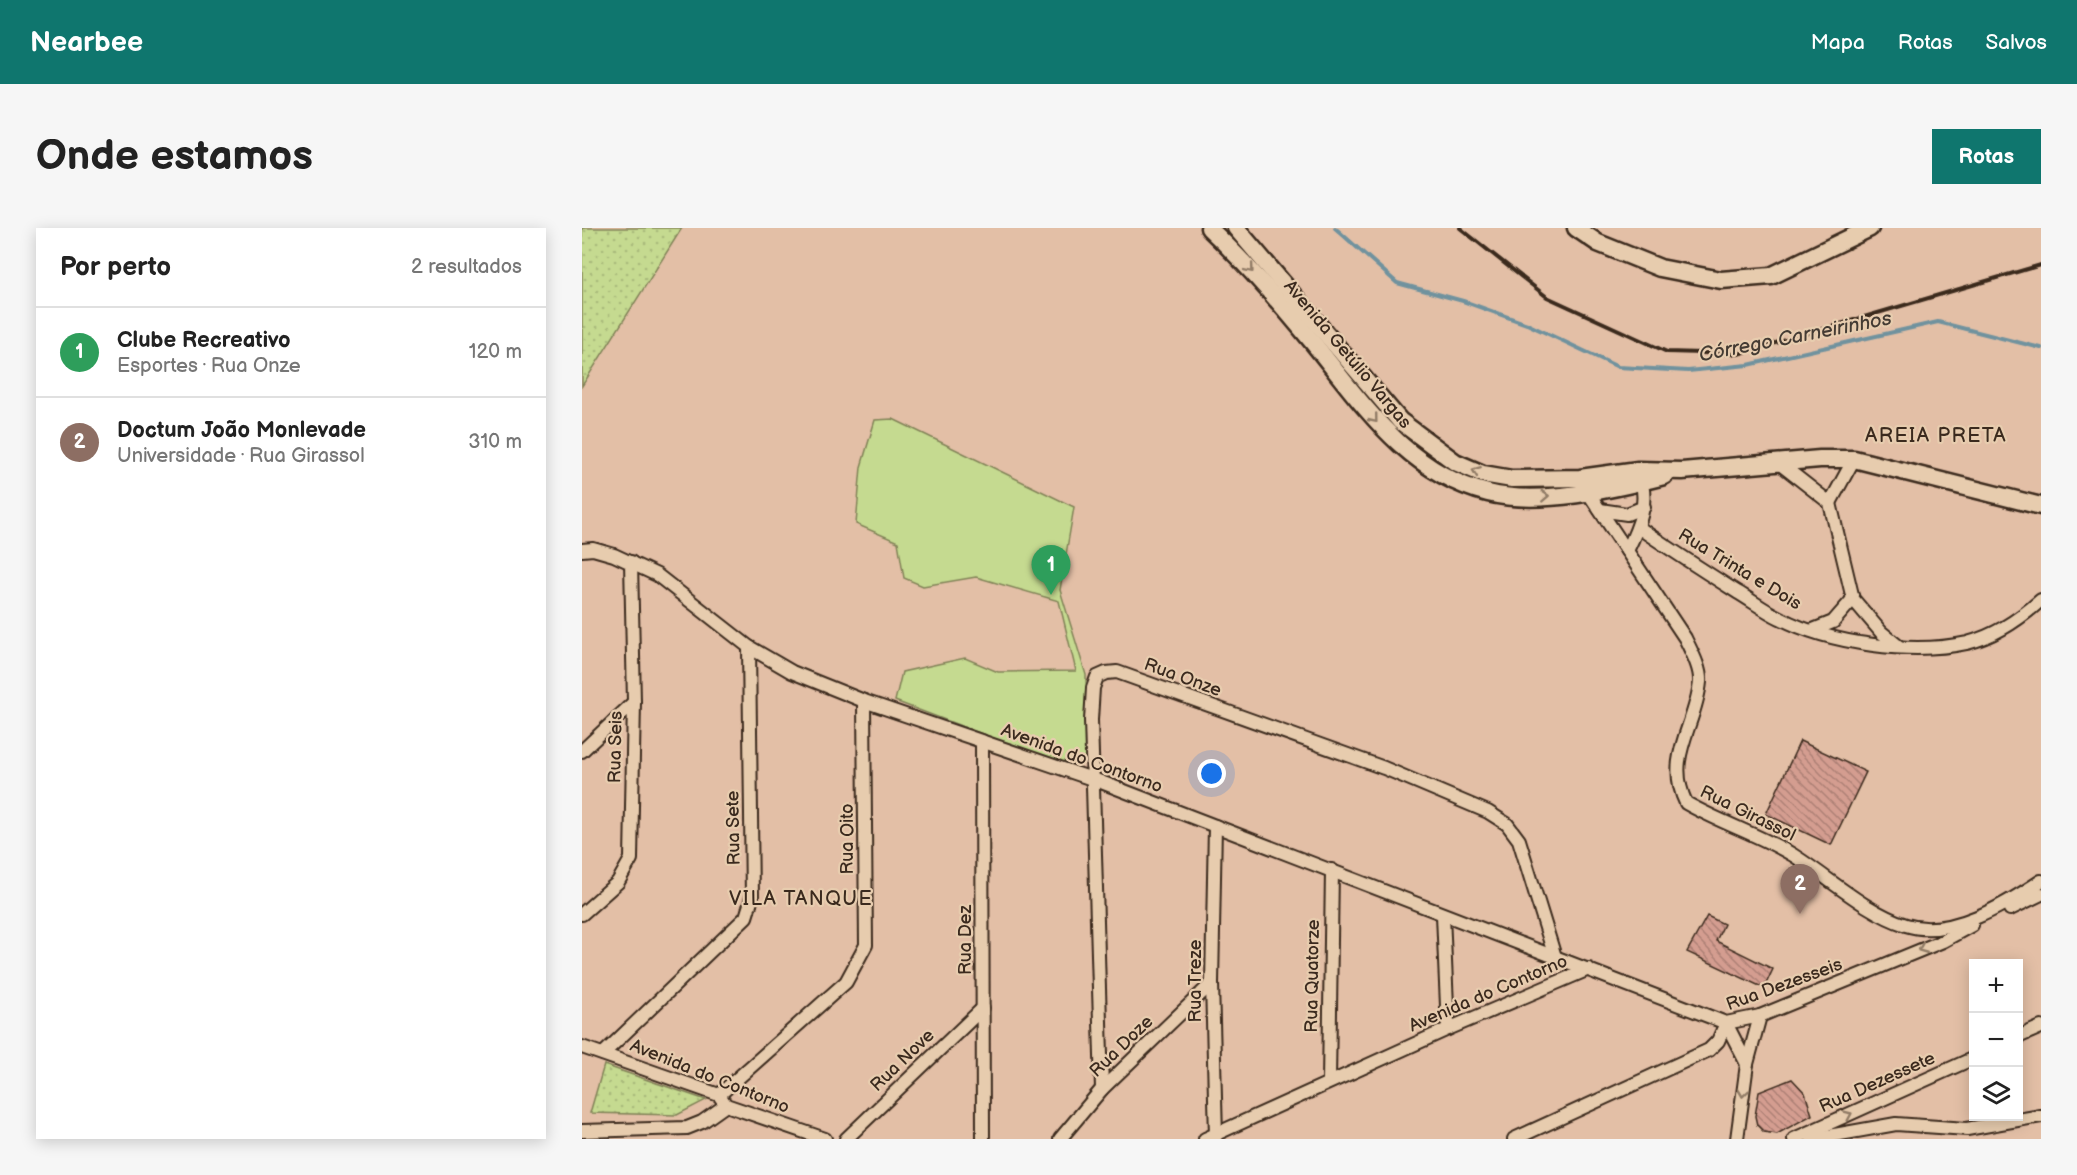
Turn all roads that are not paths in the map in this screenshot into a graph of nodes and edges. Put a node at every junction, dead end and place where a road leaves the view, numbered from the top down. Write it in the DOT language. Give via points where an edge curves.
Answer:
graph roads {
  1 [pos="1209,228"];
  2 [pos="1236,228"];
  3 [pos="1576,228"];
  4 [pos="1870,228"];
  5 [pos="1875,228"];
  6 [pos="1848,239"];
  7 [pos="1360,389"];
  8 [pos="1854,459"];
  9 [pos="1779,463"];
  10 [pos="1640,476"];
  11 [pos="1580,478"];
  12 [pos="1588,493"];
  13 [pos="1830,503"];
  14 [pos="2041,506"];
  15 [pos="1644,507"];
  16 [pos="1600,510"];
  17 [pos="1638,527"];
  18 [pos="582,550"];
  19 [pos="1627,551"];
  20 [pos="631,562"];
  21 [pos="1853,599"];
  22 [pos="2041,600"];
  23 [pos="1813,630"];
  24 [pos="1898,646"];
  25 [pos="748,647"];
  26 [pos="864,701"];
  27 [pos="634,702"];
  28 [pos="982,741"];
  29 [pos="582,751"];
  30 [pos="1092,779"];
  31 [pos="1215,826"];
  32 [pos="1332,870"];
  33 [pos="2041,881"];
  34 [pos="2041,894"];
  35 [pos="2012,904"];
  36 [pos="582,914"];
  37 [pos="1443,915"];
  38 [pos="1555,957"];
  39 [pos="1589,969"];
  40 [pos="1212,983"];
  41 [pos="983,1008"];
  42 [pos="1760,1016"];
  43 [pos="1726,1023"];
  44 [pos="2041,1027"];
  45 [pos="1448,1029"];
  46 [pos="2023,1035"];
  47 [pos="582,1047"];
  48 [pos="603,1054"];
  49 [pos="1969,1060"];
  50 [pos="1747,1064"];
  51 [pos="1329,1083"];
  52 [pos="1102,1089"];
  53 [pos="723,1100"];
  54 [pos="2041,1116"];
  55 [pos="582,1131"];
  56 [pos="1210,1137"];
  57 [pos="825,1139"];
  58 [pos="846,1139"];
  59 [pos="983,1139"];
  60 [pos="1060,1139"];
  61 [pos="1514,1139"];
  62 [pos="1737,1139"];
  63 [pos="1794,1139"];
  64 [pos="1812,1139"];
  1 -- 7 [label="main road, Avenida Getúlio Vargas, one-way"];
  2 -- 7 [label="main road, Avenida Getúlio Vargas" via="1327,333"];
  3 -- 6 [label="main road" via="1598,243 1660,268 1722,280 1771,276"];
  4 -- 6 [label="main road"];
  5 -- 6 [label="main road"];
  11 -- 7 [label="main road, Avenida Getúlio Vargas, one-way" via="1512,479 1483,474 1426,443"];
  7 -- 12 [label="main road, Avenida Getúlio Vargas, one-way" via="1387,435 1420,462 1452,479 1489,494 1525,497"];
  8 -- 9 [label="main road, Avenida Getúlio Vargas"];
  8 -- 13 [label="street"];
  8 -- 14 [label="main road, Avenida Getúlio Vargas"];
  9 -- 10 [label="main road, Avenida Getúlio Vargas"];
  9 -- 13 [label="street"];
  10 -- 11 [label="main road, Avenida Getúlio Vargas"];
  10 -- 12 [label="main road, Avenida Getúlio Vargas"];
  10 -- 15 [label="street"];
  11 -- 12 [label="street, Rua Girassol"];
  12 -- 16 [label="street, Rua Girassol"];
  13 -- 21 [label="street"];
  15 -- 16 [label="street" via="1627,514"];
  15 -- 17 [label="street"];
  16 -- 19 [label="street, Rua Girassol"];
  17 -- 19 [label="street"];
  17 -- 23 [label="street, Rua Trinta e Dois" via="1780,619"];
  18 -- 20 [label="street, Avenida do Contorno" via="593,549"];
  19 -- 35 [label="street, Rua Girassol" via="1685,638 1700,680 1680,755 1678,786 1686,803 1792,855 1907,926 1944,928"];
  20 -- 25 [label="street, Avenida do Contorno" via="657,575"];
  20 -- 27 [label="street, Rua Seis"];
  21 -- 23 [label="street" via="1833,622"];
  21 -- 24 [label="street"];
  22 -- 24 [label="street, Rua Trinta e Dois" via="1997,632 1967,643"];
  23 -- 24 [label="street, Rua Trinta e Dois" via="1847,640"];
  25 -- 26 [label="street, Avenida do Contorno" via="792,672"];
  25 -- 48 [label="street, Rua Sete" via="752,898 746,917"];
  26 -- 28 [label="street, Avenida do Contorno"];
  26 -- 53 [label="street, Rua Oito" via="866,945 846,982"];
  27 -- 29 [label="street"];
  27 -- 36 [label="street, Rua Seis" via="631,859 618,882"];
  28 -- 30 [label="street, Avenida do Contorno"];
  28 -- 41 [label="street, Rua Dez"];
  30 -- 31 [label="street, Avenida do Contorno"];
  30 -- 38 [label="street, Rua Onze" via="1093,688 1097,677 1117,672 1384,768 1488,812 1507,824 1519,840"];
  30 -- 52 [label="street, Rua Onze"];
  31 -- 32 [label="street, Avenida do Contorno"];
  31 -- 40 [label="street, Rua Treze"];
  32 -- 37 [label="street, Avenida do Contorno"];
  32 -- 51 [label="street, Rua Quatorze"];
  33 -- 35 [label="street"];
  34 -- 35 [label="street"];
  35 -- 42 [label="street, Rua Dezesseis, one-way" via="1943,941"];
  37 -- 38 [label="street, Avenida do Contorno"];
  37 -- 45 [label="street"];
  38 -- 39 [label="street, Avenida do Contorno"];
  39 -- 43 [label="street, Avenida do Contorno"];
  39 -- 45 [label="street, Avenida do Contorno"];
  40 -- 52 [label="street, Rua Doze"];
  40 -- 56 [label="street, Rua Treze"];
  41 -- 58 [label="street, Rua Nove"];
  41 -- 59 [label="street, Rua Dez"];
  42 -- 43 [label="street, Rua Dezesseis"];
  42 -- 50 [label="street"];
  43 -- 50 [label="street"];
  43 -- 61 [label="street, Rua Dezesseis" via="1709,1050"];
  44 -- 46 [label="street"];
  45 -- 51 [label="street, Avenida do Contorno"];
  47 -- 48 [label="street, Avenida do Contorno"];
  48 -- 53 [label="street, Avenida do Contorno"];
  63 -- 49 [label="street, Rua Dezessete, one-way"];
  50 -- 62 [label="street, one-way"];
  51 -- 56 [label="street, Avenida do Contorno"];
  52 -- 60 [label="street, Rua Doze"];
  53 -- 55 [label="street, Rua Oito" via="702,1122 687,1128"];
  53 -- 57 [label="street, Avenida do Contorno"];
  54 -- 64 [label="street" via="1967,1129 1896,1124"];
}
